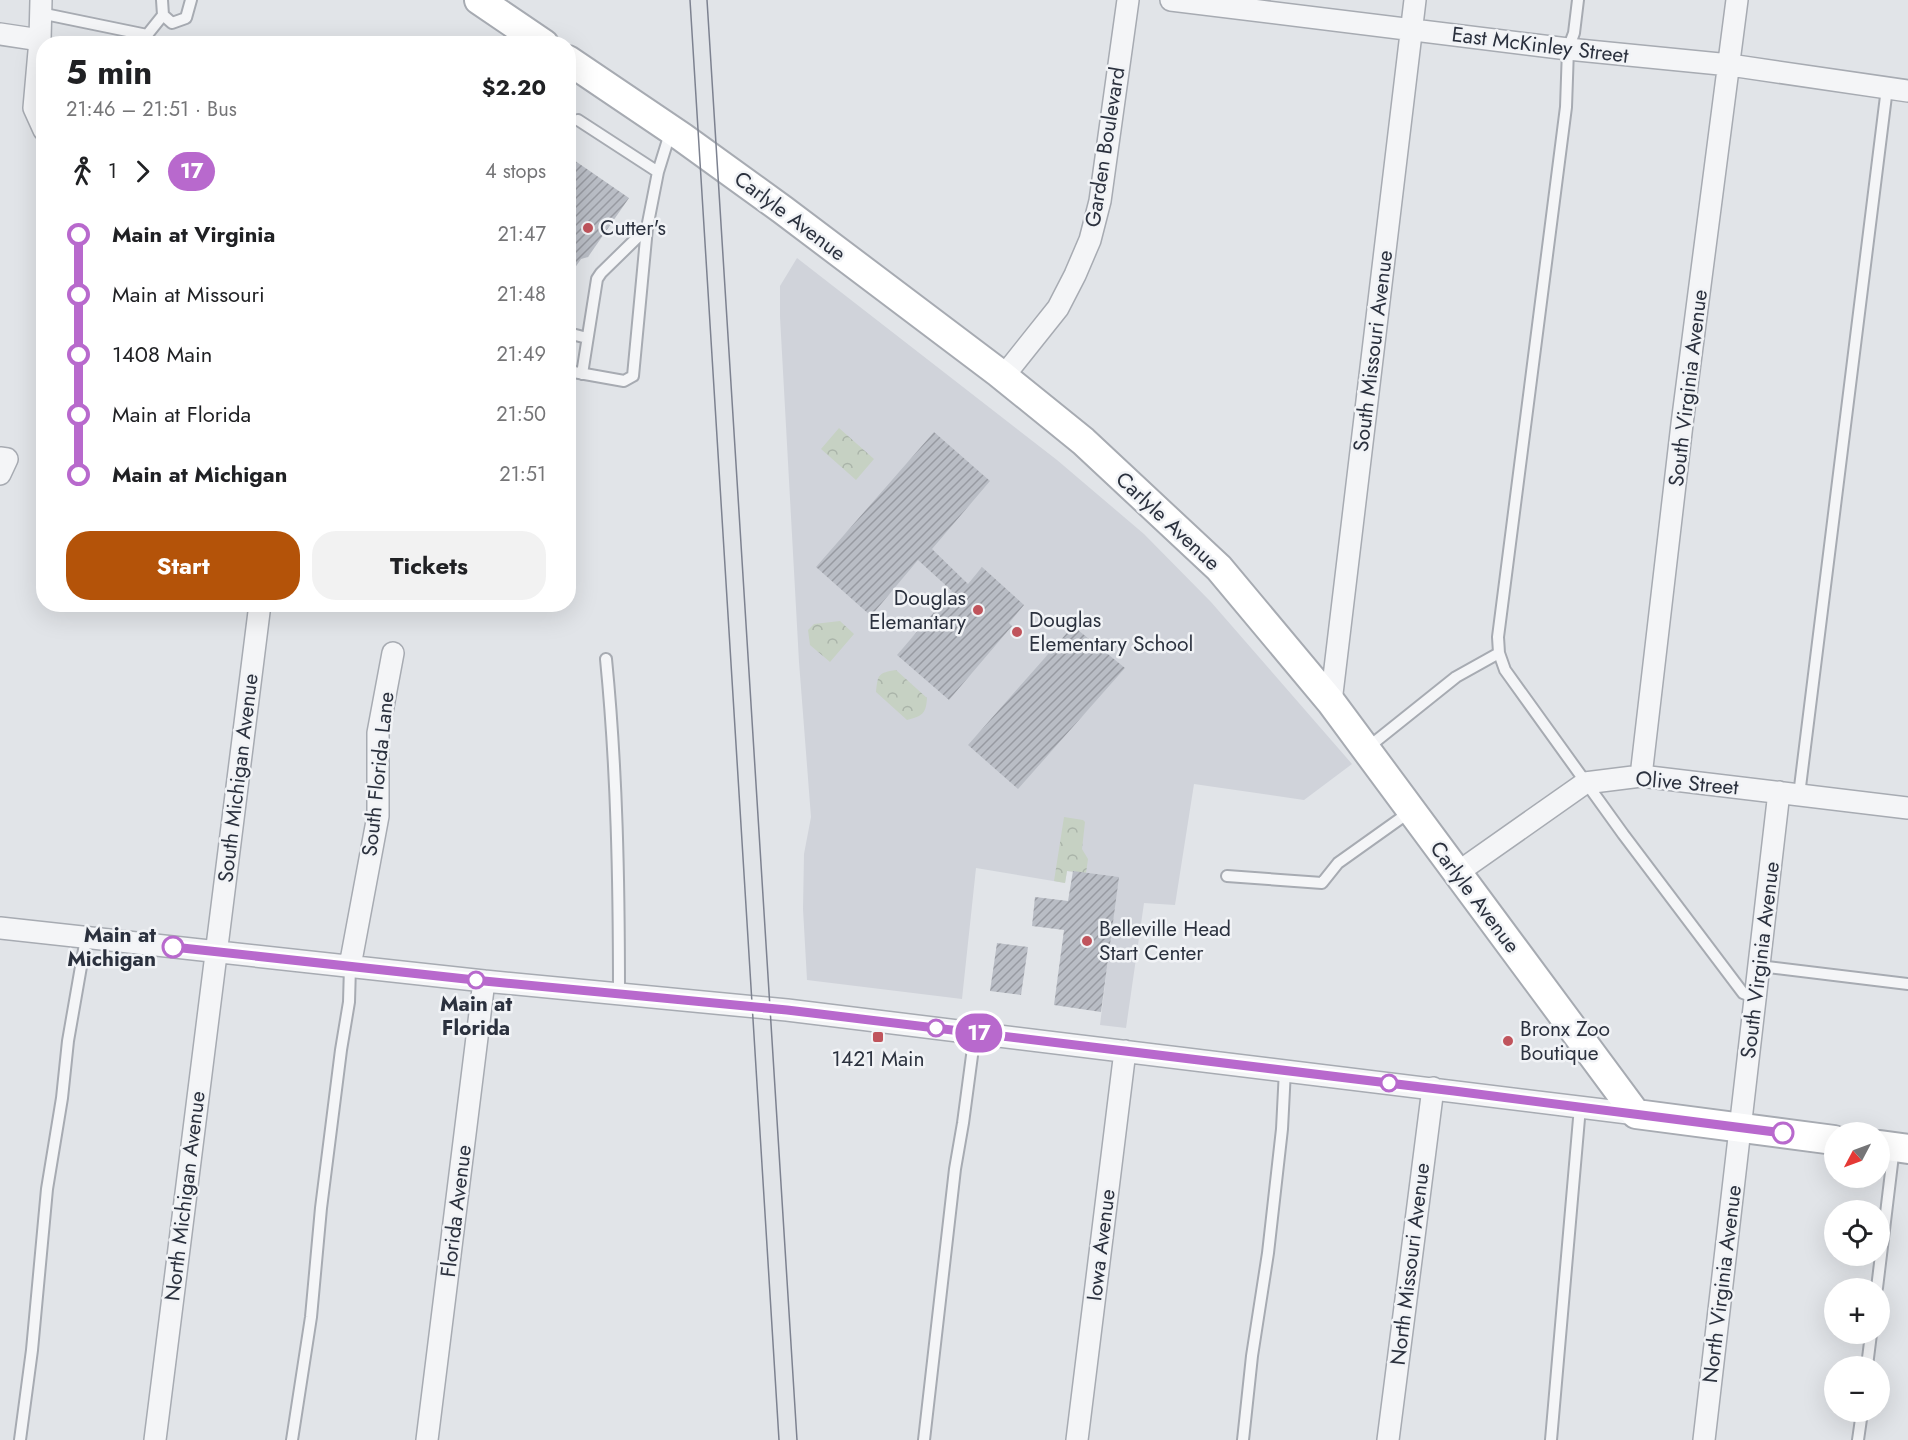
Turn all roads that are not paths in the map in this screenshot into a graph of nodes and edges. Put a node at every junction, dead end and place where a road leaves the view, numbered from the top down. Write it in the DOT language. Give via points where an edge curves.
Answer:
graph roads {
  1 [pos="162,0"];
  2 [pos="191,0"];
  3 [pos="1128,0"];
  4 [pos="1171,0"];
  5 [pos="1415,0"];
  6 [pos="1578,0"];
  7 [pos="1737,0"];
  8 [pos="481,1"];
  9 [pos="40,6"];
  10 [pos="164,15"];
  11 [pos="1411,30"];
  12 [pos="0,34"];
  13 [pos="40,36"];
  14 [pos="532,36"];
  15 [pos="36,39"];
  16 [pos="1568,49"];
  17 [pos="576,65"];
  18 [pos="1730,66"];
  19 [pos="36,85"];
  20 [pos="1898,89"];
  21 [pos="36,112"];
  22 [pos="578,120"];
  23 [pos="671,130"];
  24 [pos="658,172"];
  25 [pos="647,228"];
  26 [pos="576,335"];
  27 [pos="587,338"];
  28 [pos="576,372"];
  29 [pos="582,374"];
  30 [pos="1003,376"];
  31 [pos="0,458"];
  32 [pos="0,474"];
  33 [pos="259,612"];
  34 [pos="393,653"];
  35 [pos="1499,653"];
  36 [pos="606,659"];
  37 [pos="1331,702"];
  38 [pos="1366,749"];
  39 [pos="1641,776"];
  40 [pos="1585,783"];
  41 [pos="1789,793"];
  42 [pos="1908,808"];
  43 [pos="1411,810"];
  44 [pos="1457,873"];
  45 [pos="1227,876"];
  46 [pos="0,928"];
  47 [pos="86,938"];
  48 [pos="216,952"];
  49 [pos="350,966"];
  50 [pos="1759,966"];
  51 [pos="484,981"];
  52 [pos="1908,984"];
  53 [pos="620,994"];
  54 [pos="1756,998"];
  55 [pos="975,1033"];
  56 [pos="1125,1051"];
  57 [pos="1286,1070"];
  58 [pos="1433,1088"];
  59 [pos="1580,1107"];
  60 [pos="1636,1114"];
  61 [pos="1740,1128"];
  62 [pos="1824,1139"];
  63 [pos="1894,1147"];
  64 [pos="1878,1278"];
  65 [pos="1861,1422"];
  66 [pos="20,1440"];
  67 [pos="154,1440"];
  68 [pos="292,1440"];
  69 [pos="427,1440"];
  70 [pos="924,1440"];
  71 [pos="1077,1440"];
  72 [pos="1243,1440"];
  73 [pos="1388,1440"];
  74 [pos="1551,1440"];
  75 [pos="1704,1440"];
  76 [pos="1858,1440"];
  1 -- 10 [label="lane"];
  2 -- 10 [label="lane" via="186,18 172,23"];
  3 -- 30 [label="street, Garden Boulevard" via="1100,201 1090,240 1058,308"];
  4 -- 11 [label="street, East McKinley Street"];
  5 -- 11 [label="street, South Missouri Avenue"];
  6 -- 16 [label="lane"];
  7 -- 18 [label="street, South Virginia Avenue"];
  8 -- 14 [label="main road"];
  9 -- 10 [label="lane" via="147,35"];
  9 -- 13 [label="street"];
  11 -- 16 [label="street, East McKinley Street"];
  11 -- 37 [label="street, South Missouri Avenue"];
  12 -- 15 [label="street"];
  16 -- 18 [label="street, East McKinley Street"];
  16 -- 35 [label="lane" via="1566,107"];
  17 -- 23 [label="main road, Carlyle Avenue"];
  18 -- 20 [label="street, East McKinley Street"];
  18 -- 39 [label="street, South Virginia Avenue" via="1682,424"];
  19 -- 21 [label="street"];
  20 -- 41 [label="lane"];
  22 -- 24 [label="lane"];
  23 -- 24 [label="lane"];
  23 -- 30 [label="main road, Carlyle Avenue"];
  24 -- 25 [label="lane"];
  25 -- 27 [label="lane" via="597,279"];
  25 -- 29 [label="lane" via="633,376 624,381"];
  26 -- 27 [label="lane"];
  27 -- 29 [label="lane"];
  28 -- 29 [label="lane"];
  30 -- 37 [label="main road, Carlyle Avenue" via="1083,441 1218,568"];
  31 -- 32 [label="street" via="7,459"];
  33 -- 48 [label="street, South Michigan Avenue"];
  34 -- 49 [label="street, South Florida Lane" via="378,733 378,816"];
  35 -- 38 [label="lane" via="1456,677"];
  35 -- 40 [label="lane" via="1505,670"];
  36 -- 53 [label="lane" via="614,735"];
  37 -- 38 [label="main road, Carlyle Avenue"];
  38 -- 43 [label="main road, Carlyle Avenue"];
  39 -- 40 [label="street, Olive Street"];
  39 -- 41 [label="street, Olive Street"];
  40 -- 44 [label="street, Olive Street"];
  40 -- 54 [label="lane" via="1743,993"];
  41 -- 42 [label="street, Olive Street"];
  41 -- 50 [label="street, South Virginia Avenue"];
  43 -- 44 [label="main road, Carlyle Avenue"];
  43 -- 45 [label="lane" via="1338,863 1322,883"];
  44 -- 60 [label="main road, Carlyle Avenue"];
  46 -- 47 [label="street"];
  47 -- 48 [label="street"];
  47 -- 66 [label="lane" via="48,1190"];
  48 -- 49 [label="street"];
  48 -- 67 [label="street, North Michigan Avenue"];
  49 -- 51 [label="street"];
  49 -- 68 [label="lane" via="311,1317"];
  50 -- 52 [label="lane"];
  50 -- 54 [label="street, South Virginia Avenue"];
  51 -- 53 [label="street"];
  51 -- 69 [label="street, Florida Avenue"];
  53 -- 55 [label="street"];
  54 -- 61 [label="street, South Virginia Avenue"];
  55 -- 56 [label="street"];
  55 -- 70 [label="lane"];
  56 -- 57 [label="street"];
  56 -- 71 [label="street, Iowa Avenue"];
  57 -- 58 [label="street"];
  57 -- 72 [label="lane" via="1268,1253"];
  58 -- 59 [label="street"];
  58 -- 73 [label="street, North Missouri Avenue"];
  59 -- 60 [label="street"];
  59 -- 74 [label="lane"];
  60 -- 61 [label="main road"];
  61 -- 62 [label="main road"];
  61 -- 75 [label="street, North Virginia Avenue"];
  63 -- 64 [label="lane"];
  65 -- 76 [label="lane"];
}
